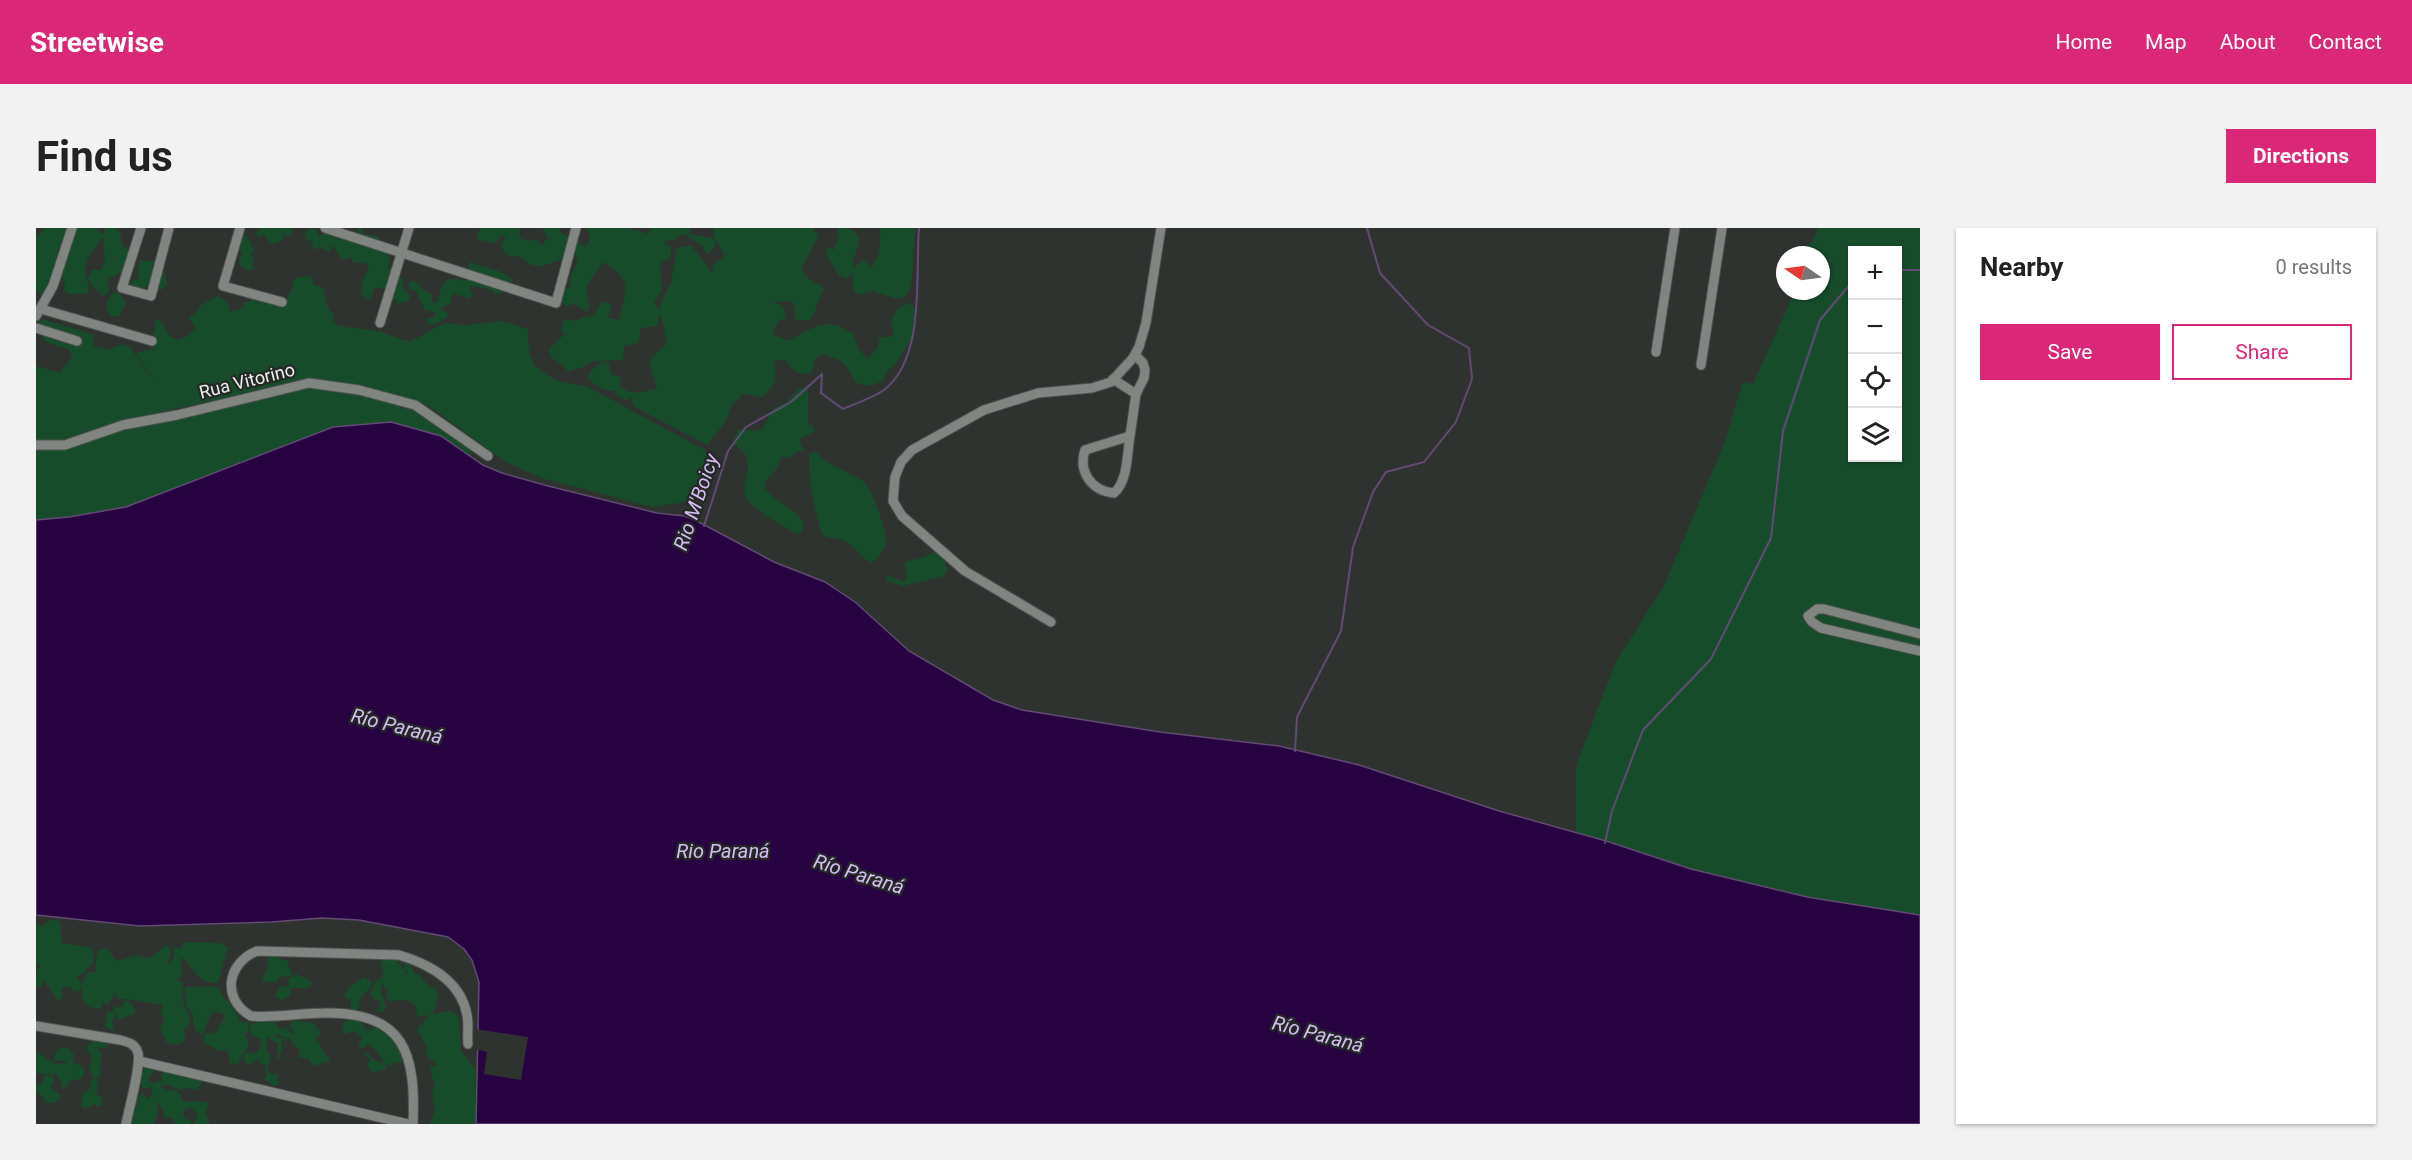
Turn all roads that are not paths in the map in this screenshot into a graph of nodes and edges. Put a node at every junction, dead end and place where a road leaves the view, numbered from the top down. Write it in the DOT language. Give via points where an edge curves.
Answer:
graph roads {
  1 [pos="72,228"];
  2 [pos="141,228"];
  3 [pos="170,228"];
  4 [pos="240,228"];
  5 [pos="325,228"];
  6 [pos="409,228"];
  7 [pos="576,228"];
  8 [pos="1161,228"];
  9 [pos="1675,228"];
  10 [pos="1722,228"];
  11 [pos="402,252"];
  12 [pos="282,302"];
  13 [pos="39,312"];
  14 [pos="380,323"];
  15 [pos="36,328"];
  16 [pos="77,341"];
  17 [pos="152,341"];
  18 [pos="1656,352"];
  19 [pos="1135,355"];
  20 [pos="1701,365"];
  21 [pos="1113,379"];
  22 [pos="1136,394"];
  23 [pos="1130,436"];
  24 [pos="36,445"];
  25 [pos="488,456"];
  26 [pos="1051,622"];
  27 [pos="1920,634"];
  28 [pos="1920,651"];
  29 [pos="36,1026"];
  30 [pos="468,1044"];
  31 [pos="139,1061"];
  32 [pos="126,1124"];
  33 [pos="408,1124"];
  34 [pos="413,1124"];
  1 -- 13 [label="street" via="53,286"];
  2 -- 3 [label="street" via="122,288 151,296"];
  4 -- 12 [label="street" via="222,286"];
  5 -- 11 [label="street"];
  6 -- 11 [label="street"];
  7 -- 11 [label="street" via="556,303"];
  8 -- 19 [label="street" via="1146,323"];
  9 -- 18 [label="street"];
  10 -- 20 [label="street"];
  11 -- 14 [label="street"];
  13 -- 17 [label="street"];
  15 -- 16 [label="street"];
  19 -- 21 [label="street"];
  19 -- 22 [label="street" via="1145,370"];
  21 -- 22 [label="street"];
  21 -- 26 [label="street" via="1104,386 1038,393 984,410 912,450 895,477 893,501 902,516 965,571"];
  22 -- 23 [label="street"];
  23 -- 23 [label="street" via="1119,489 1108,493 1091,484 1084,472 1084,450"];
  24 -- 25 [label="street, Rua Vitorino" via="65,445 123,425 309,383 359,390 415,405"];
  27 -- 28 [label="street" via="1824,609 1808,616 1821,628"];
  29 -- 31 [label="street" via="130,1042"];
  30 -- 34 [label="street" via="462,999 446,977 411,959 399,955 257,951 237,965 232,982 234,999 251,1016 343,1014 371,1019 394,1034 409,1058 414,1085"];
  31 -- 32 [label="street"];
  31 -- 33 [label="street"];
}
